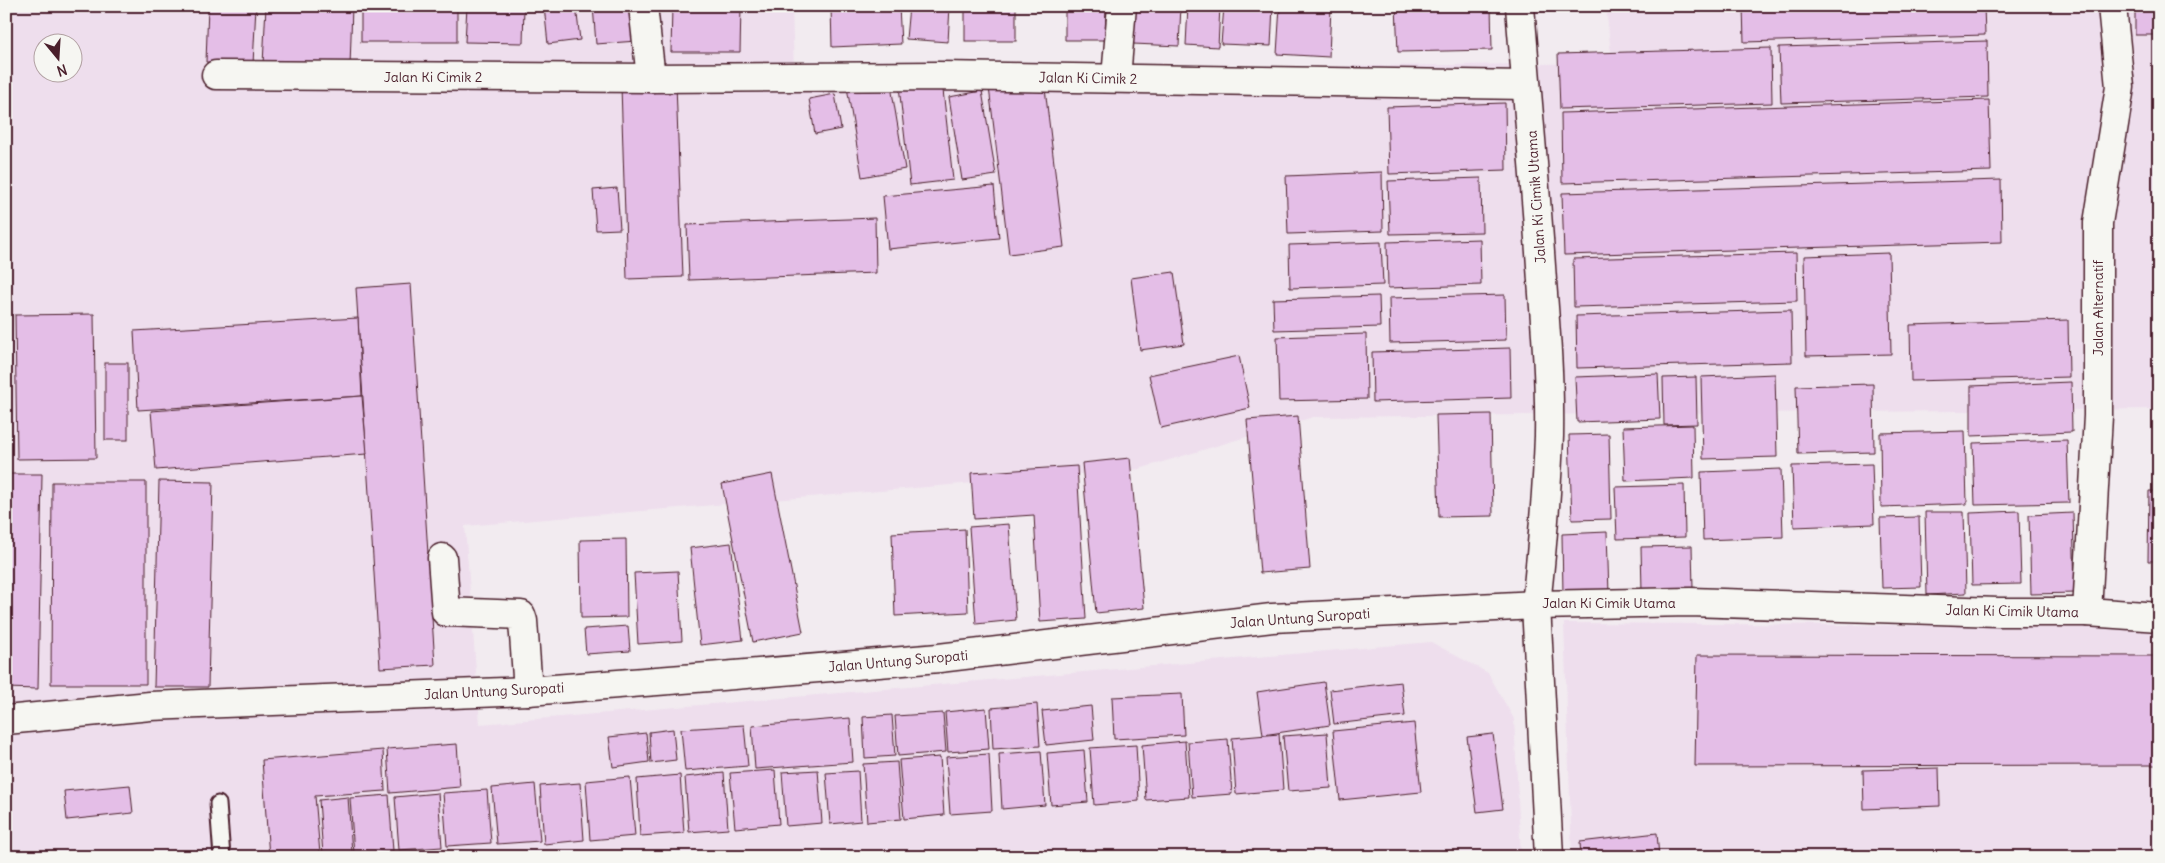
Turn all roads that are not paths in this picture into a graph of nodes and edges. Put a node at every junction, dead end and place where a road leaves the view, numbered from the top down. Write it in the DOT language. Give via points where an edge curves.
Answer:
graph roads {
  1 [pos="642,6"];
  2 [pos="1122,6"];
  3 [pos="1520,6"];
  4 [pos="2112,6"];
  5 [pos="216,75"];
  6 [pos="650,78"];
  7 [pos="1116,78"];
  8 [pos="1526,85"];
  9 [pos="442,558"];
  10 [pos="1536,605"];
  11 [pos="2087,612"];
  12 [pos="2159,617"];
  13 [pos="528,691"];
  14 [pos="6,720"];
  15 [pos="218,804"];
  16 [pos="222,857"];
  17 [pos="1549,857"];
  1 -- 6 [label="street"];
  2 -- 7 [label="street"];
  3 -- 8 [label="street, Jalan Ki Cimik Utama"];
  4 -- 11 [label="street, Jalan Alternatif" via="2120,87 2098,223 2098,416"];
  5 -- 6 [label="street, Jalan Ki Cimik 2"];
  6 -- 7 [label="street, Jalan Ki Cimik 2"];
  7 -- 8 [label="street, Jalan Ki Cimik 2"];
  8 -- 10 [label="street, Jalan Ki Cimik Utama" via="1532,126 1546,332 1549,434"];
  9 -- 13 [label="street" via="446,612 521,615"];
  10 -- 11 [label="street, Jalan Ki Cimik Utama" via="1690,602"];
  10 -- 13 [label="street, Jalan Untung Suropati" via="1272,618 939,658"];
  10 -- 17 [label="street"];
  11 -- 12 [label="street, Jalan Ki Cimik Utama"];
  13 -- 14 [label="street, Jalan Untung Suropati" via="150,706"];
  15 -- 16 [label="lane"];
}
